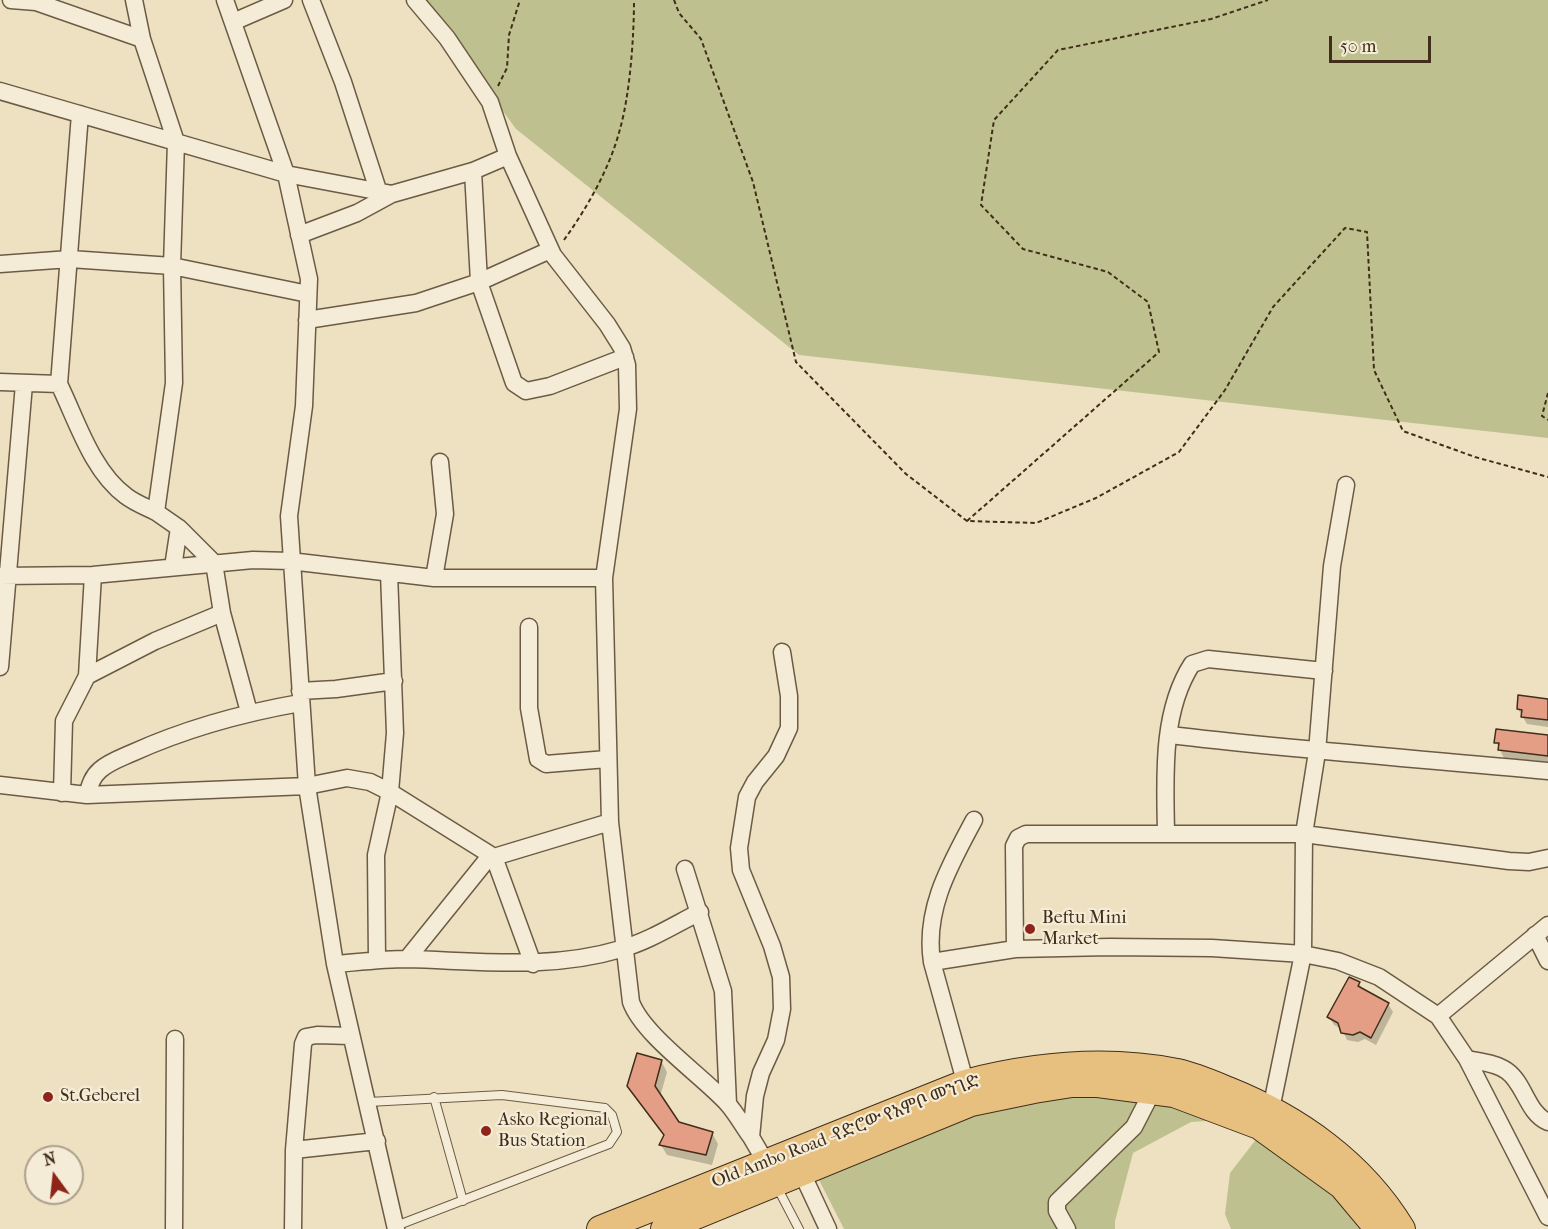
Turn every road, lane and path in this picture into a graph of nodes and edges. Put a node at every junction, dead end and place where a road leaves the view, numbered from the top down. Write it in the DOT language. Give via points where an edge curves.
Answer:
graph roads {
  1 [pos="11,0"];
  2 [pos="134,0"];
  3 [pos="225,0"];
  4 [pos="284,0"];
  5 [pos="311,0"];
  6 [pos="415,0"];
  7 [pos="520,0"];
  8 [pos="634,0"];
  9 [pos="674,0"];
  10 [pos="1268,0"];
  11 [pos="38,1"];
  12 [pos="233,22"];
  13 [pos="142,39"];
  14 [pos="0,91"];
  15 [pos="489,102"];
  16 [pos="80,114"];
  17 [pos="176,142"];
  18 [pos="508,156"];
  19 [pos="473,171"];
  20 [pos="286,174"];
  21 [pos="385,192"];
  22 [pos="299,235"];
  23 [pos="552,253"];
  24 [pos="70,259"];
  25 [pos="0,264"];
  26 [pos="172,266"];
  27 [pos="479,282"];
  28 [pos="308,294"];
  29 [pos="307,320"];
  30 [pos="625,357"];
  31 [pos="0,382"];
  32 [pos="24,384"];
  33 [pos="59,384"];
  34 [pos="1548,393"];
  35 [pos="1548,420"];
  36 [pos="440,462"];
  37 [pos="1548,477"];
  38 [pos="1346,485"];
  39 [pos="156,512"];
  40 [pos="967,521"];
  41 [pos="179,528"];
  42 [pos="290,561"];
  43 [pos="214,563"];
  44 [pos="173,567"];
  45 [pos="389,573"];
  46 [pos="93,575"];
  47 [pos="4,576"];
  48 [pos="434,578"];
  49 [pos="604,578"];
  50 [pos="222,613"];
  51 [pos="529,627"];
  52 [pos="782,652"];
  53 [pos="0,667"];
  54 [pos="1324,671"];
  55 [pos="87,676"];
  56 [pos="394,681"];
  57 [pos="300,697"];
  58 [pos="249,712"];
  59 [pos="1170,735"];
  60 [pos="1317,752"];
  61 [pos="607,759"];
  62 [pos="1548,771"];
  63 [pos="0,785"];
  64 [pos="307,786"];
  65 [pos="390,792"];
  66 [pos="62,794"];
  67 [pos="87,795"];
  68 [pos="974,820"];
  69 [pos="610,822"];
  70 [pos="1166,832"];
  71 [pos="1304,834"];
  72 [pos="492,857"];
  73 [pos="1548,858"];
  74 [pos="685,869"];
  75 [pos="700,912"];
  76 [pos="1542,930"];
  77 [pos="623,949"];
  78 [pos="1015,949"];
  79 [pos="1303,954"];
  80 [pos="407,959"];
  81 [pos="377,960"];
  82 [pos="1548,961"];
  83 [pos="932,962"];
  84 [pos="334,964"];
  85 [pos="533,964"];
  86 [pos="1438,1016"];
  87 [pos="350,1036"];
  88 [pos="175,1039"];
  89 [pos="1467,1059"];
  90 [pos="1153,1090"];
  91 [pos="968,1093"];
  92 [pos="434,1097"];
  93 [pos="368,1102"];
  94 [pos="728,1104"];
  95 [pos="1265,1118"];
  96 [pos="1548,1122"];
  97 [pos="751,1137"];
  98 [pos="377,1141"];
  99 [pos="294,1150"];
  100 [pos="770,1171"];
  101 [pos="801,1171"];
  102 [pos="463,1201"];
  103 [pos="1546,1207"];
  104 [pos="396,1228"];
  105 [pos="174,1229"];
  106 [pos="293,1229"];
  107 [pos="600,1229"];
  108 [pos="664,1229"];
  109 [pos="799,1229"];
  110 [pos="828,1229"];
  111 [pos="1067,1229"];
  112 [pos="1378,1229"];
  113 [pos="1402,1229"];
  1 -- 11 [label="street"];
  2 -- 13 [label="street"];
  3 -- 12 [label="street"];
  4 -- 12 [label="street"];
  5 -- 21 [label="street"];
  6 -- 15 [label="street" via="447,38"];
  7 -- 15 [label="path" via="509,35 507,68"];
  8 -- 23 [label="path" via="620,130 585,210"];
  9 -- 40 [label="path" via="679,13 701,39 753,182 796,362 906,474"];
  10 -- 40 [label="path" via="1211,19 1058,50 994,120 981,205 1023,249 1108,272 1148,302 1159,352"];
  11 -- 13 [label="street"];
  12 -- 20 [label="street"];
  13 -- 17 [label="street"];
  14 -- 16 [label="street"];
  15 -- 18 [label="street"];
  16 -- 17 [label="street"];
  16 -- 24 [label="street"];
  17 -- 20 [label="street"];
  17 -- 26 [label="street"];
  18 -- 19 [label="street"];
  18 -- 23 [label="street"];
  19 -- 21 [label="street"];
  19 -- 27 [label="street"];
  20 -- 21 [label="street"];
  20 -- 22 [label="street"];
  21 -- 22 [label="street" via="357,213"];
  22 -- 28 [label="street" via="309,279"];
  23 -- 27 [label="street"];
  23 -- 30 [label="street" via="607,324"];
  24 -- 25 [label="street"];
  24 -- 26 [label="street"];
  24 -- 33 [label="street"];
  26 -- 28 [label="street"];
  26 -- 39 [label="street" via="174,383"];
  27 -- 29 [label="street" via="416,303"];
  27 -- 30 [label="street" via="509,372 514,383 526,391 550,386"];
  28 -- 29 [label="street"];
  29 -- 42 [label="street" via="304,406 289,516"];
  30 -- 49 [label="street" via="628,409"];
  31 -- 32 [label="street"];
  32 -- 33 [label="street"];
  32 -- 47 [label="street"];
  33 -- 39 [label="street" via="94,458 127,497"];
  34 -- 35 [label="path" via="1542,416"];
  36 -- 48 [label="street" via="445,514"];
  37 -- 40 [label="path" via="1475,457 1403,431 1374,370 1367,232 1345,228 1273,307 1225,390 1179,452 1096,498 1036,523"];
  38 -- 54 [label="street" via="1332,566"];
  39 -- 41 [label="street"];
  41 -- 43 [label="street"];
  41 -- 44 [label="street"];
  42 -- 43 [label="street"];
  42 -- 45 [label="street"];
  42 -- 57 [label="street"];
  43 -- 44 [label="street"];
  43 -- 50 [label="street"];
  44 -- 46 [label="street"];
  45 -- 48 [label="street"];
  45 -- 56 [label="street"];
  46 -- 47 [label="street"];
  46 -- 55 [label="street"];
  47 -- 53 [label="street"];
  48 -- 49 [label="street"];
  49 -- 61 [label="street"];
  50 -- 55 [label="street"];
  50 -- 58 [label="street"];
  51 -- 61 [label="street" via="529,708 538,759 546,764"];
  52 -- 97 [label="street" via="789,728 776,756 747,797 739,848 741,870 781,977 782,1009 776,1040 755,1096"];
  54 -- 59 [label="street" via="1208,659 1192,664 1181,681"];
  54 -- 60 [label="street"];
  55 -- 66 [label="street" via="64,721"];
  56 -- 57 [label="street"];
  56 -- 65 [label="street"];
  57 -- 58 [label="street"];
  57 -- 64 [label="street"];
  58 -- 67 [label="street" via="111,762 92,779"];
  59 -- 60 [label="street"];
  59 -- 70 [label="street" via="1165,753"];
  60 -- 62 [label="street"];
  60 -- 71 [label="street"];
  61 -- 69 [label="street"];
  63 -- 66 [label="street"];
  64 -- 65 [label="street" via="347,778 370,782"];
  64 -- 67 [label="street"];
  64 -- 84 [label="street"];
  65 -- 72 [label="street"];
  65 -- 81 [label="street" via="376,855"];
  66 -- 67 [label="street"];
  68 -- 83 [label="street" via="949,866 931,917 928,940"];
  69 -- 72 [label="street"];
  69 -- 77 [label="street"];
  70 -- 71 [label="street"];
  70 -- 78 [label="street" via="1026,834 1018,838 1014,846"];
  71 -- 73 [label="street" via="1509,861"];
  71 -- 79 [label="street"];
  72 -- 80 [label="street"];
  72 -- 85 [label="street"];
  74 -- 75 [label="street"];
  75 -- 77 [label="street"];
  75 -- 94 [label="street" via="723,991"];
  76 -- 82 [label="street"];
  76 -- 86 [label="street"];
  77 -- 85 [label="street"];
  77 -- 94 [label="street" via="635,1013"];
  78 -- 79 [label="street" via="1212,948"];
  78 -- 83 [label="street"];
  79 -- 86 [label="street" via="1338,960 1379,977"];
  79 -- 95 [label="street"];
  80 -- 81 [label="street"];
  80 -- 85 [label="street"];
  81 -- 84 [label="street"];
  83 -- 91 [label="street"];
  84 -- 87 [label="street"];
  86 -- 89 [label="street"];
  87 -- 93 [label="street"];
  87 -- 99 [label="street" via="306,1037"];
  88 -- 105 [label="street"];
  89 -- 96 [label="street" via="1508,1072 1518,1081 1535,1112"];
  89 -- 103 [label="street"];
  90 -- 91 [label="main road, Old Ambo Road -የድሮው የአምቦ መንገድ" via="1072,1084 1001,1095"];
  90 -- 95 [label="main road, Old Ambo Road -የድሮው የአምቦ መንገድ"];
  90 -- 111 [label="street" via="1134,1127 1057,1202 1057,1211"];
  91 -- 95 [label="main road, Old Ambo Road -የድሮው የአምቦ መንገድ" via="1017,1071 1054,1066 1131,1066 1200,1078"];
  91 -- 100 [label="main road, Old Ambo Road -የድሮው የአምቦ መንገድ"];
  91 -- 101 [label="main road, Old Ambo Road -የድሮው የአምቦ መንገድ"];
  92 -- 93 [label="lane"];
  92 -- 102 [label="lane"];
  92 -- 102 [label="lane" via="502,1095 605,1108 612,1115 617,1132 609,1144"];
  93 -- 98 [label="street"];
  94 -- 97 [label="street"];
  95 -- 112 [label="main road, Old Ambo Road -የድሮው የአምቦ መንገድ" via="1342,1186"];
  95 -- 113 [label="main road, Old Ambo Road -የድሮው የአምቦ መንገድ" via="1334,1151 1372,1188"];
  97 -- 100 [label="street"];
  98 -- 99 [label="street"];
  98 -- 104 [label="street"];
  99 -- 106 [label="street"];
  100 -- 101 [label="main road, Old Ambo Road -የድሮው የአምቦ መንገድ"];
  100 -- 107 [label="main road, Old Ambo Road -የድሮው የአምቦ መንገድ"];
  100 -- 108 [label="main road, Old Ambo Road -የድሮው የአምቦ መንገድ"];
  100 -- 109 [label="lane"];
  101 -- 110 [label="street"];
  102 -- 104 [label="lane"];
}
